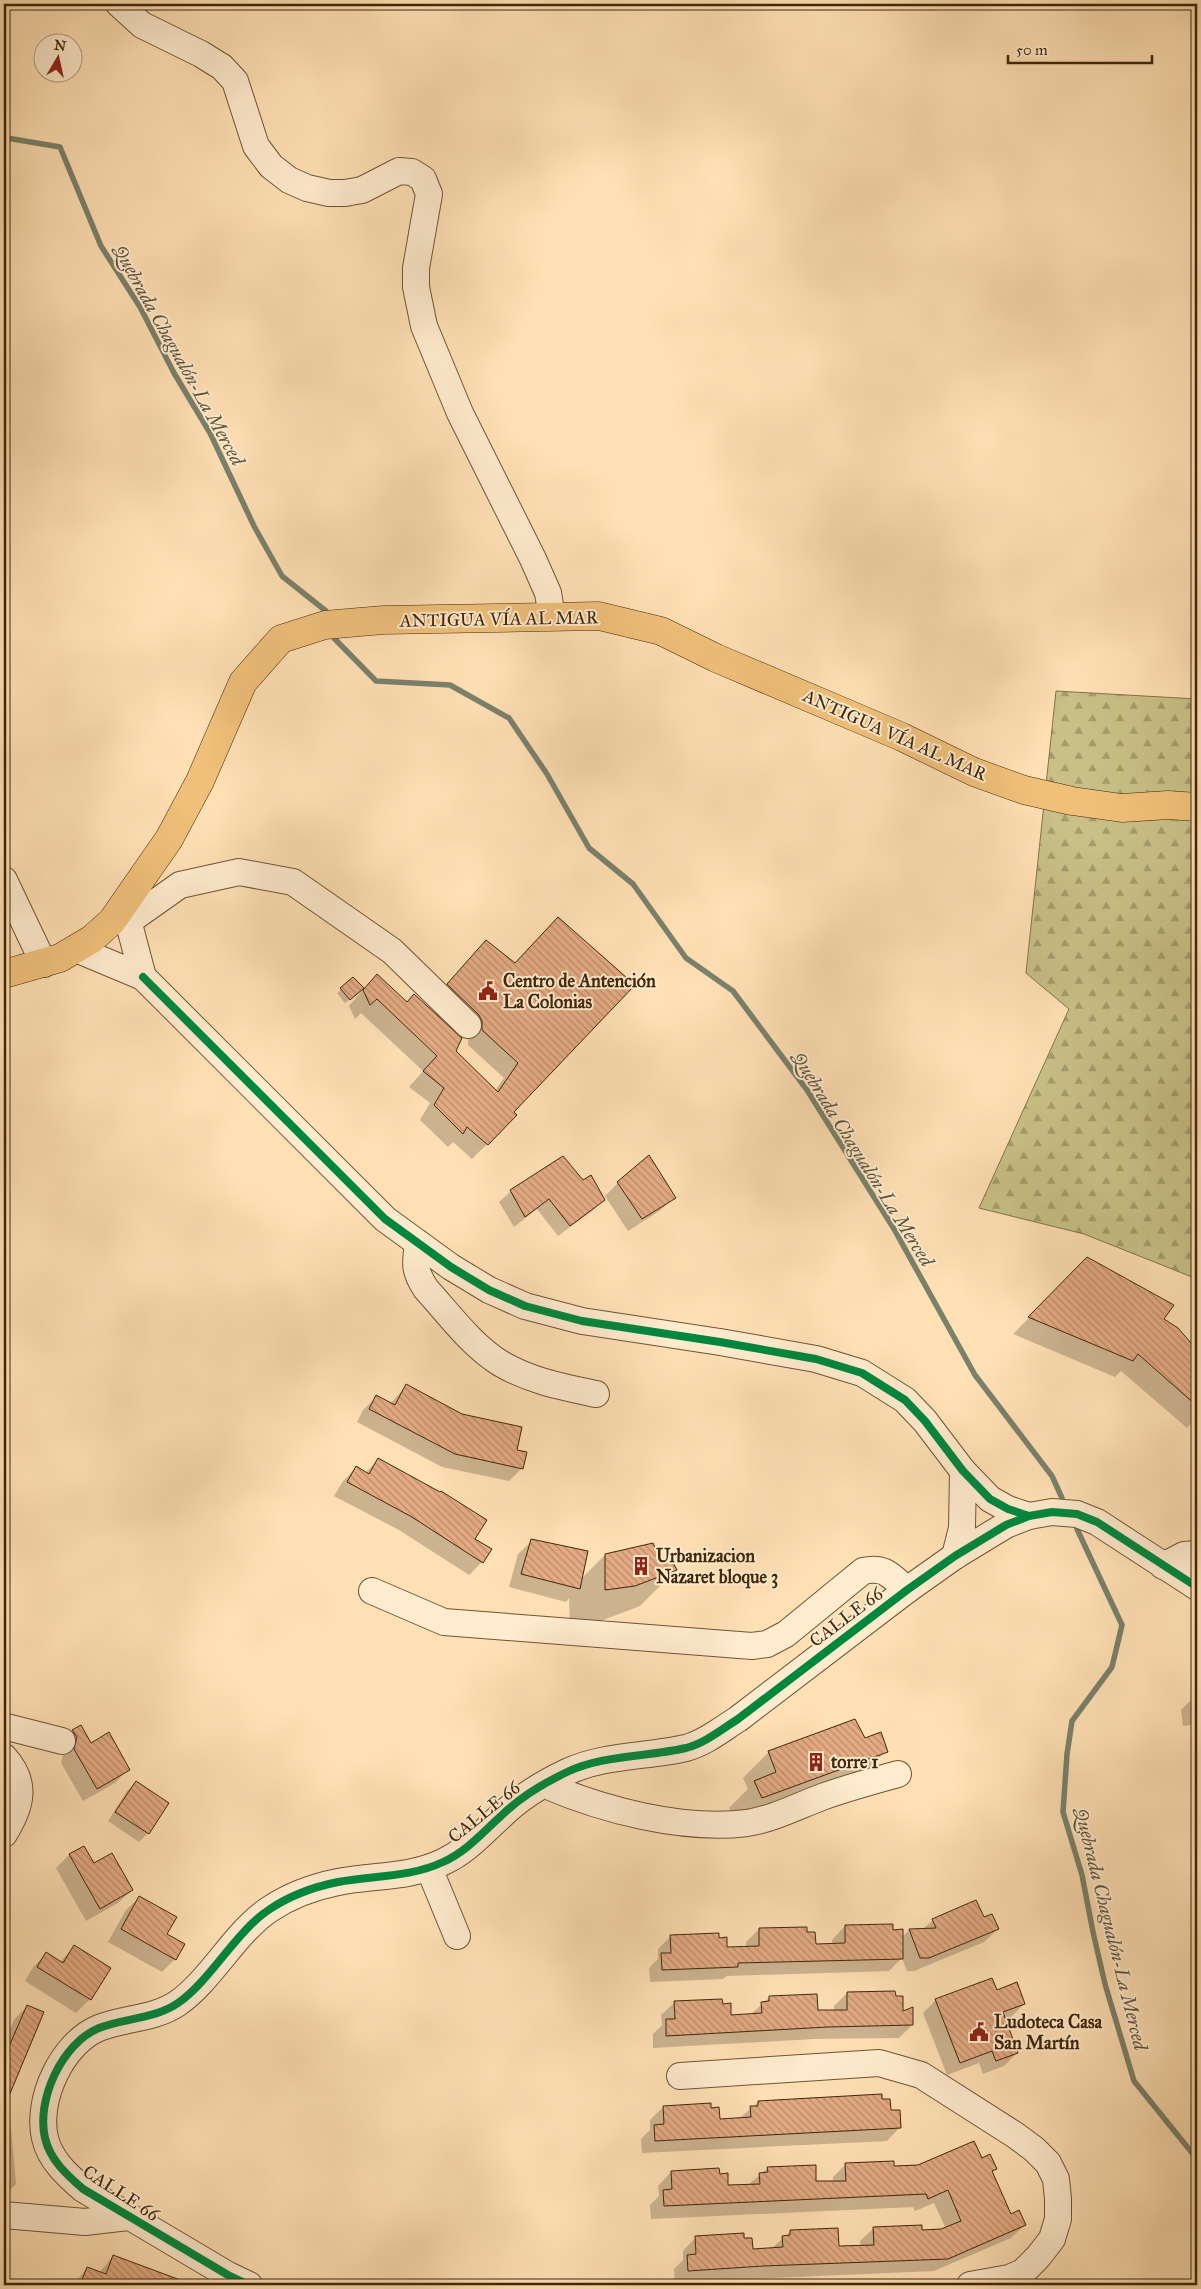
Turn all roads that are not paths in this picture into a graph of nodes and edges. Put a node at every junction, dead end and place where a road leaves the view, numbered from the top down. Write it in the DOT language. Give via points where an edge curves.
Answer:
graph roads {
  1 [pos="119,4"];
  2 [pos="552,617"];
  3 [pos="1197,807"];
  4 [pos="4,880"];
  5 [pos="127,912"];
  6 [pos="76,949"];
  7 [pos="44,964"];
  8 [pos="4,974"];
  9 [pos="143,977"];
  10 [pos="468,1025"];
  11 [pos="418,1244"];
  12 [pos="596,1394"];
  13 [pos="963,1471"];
  14 [pos="1029,1516"];
  15 [pos="1197,1554"];
  16 [pos="955,1556"];
  17 [pos="1163,1566"];
  18 [pos="1197,1587"];
  19 [pos="907,1590"];
  20 [pos="372,1591"];
  21 [pos="4,1728"];
  22 [pos="62,1741"];
  23 [pos="4,1757"];
  24 [pos="898,1774"];
  25 [pos="545,1785"];
  26 [pos="4,1834"];
  27 [pos="429,1868"];
  28 [pos="457,1936"];
  29 [pos="680,2076"];
  30 [pos="4,2215"];
  31 [pos="128,2217"];
  32 [pos="249,2285"];
  33 [pos="970,2285"];
  1 -- 2 [label="street" via="142,25 202,54 235,81 256,146 271,166 289,180 307,188 345,193 362,190 399,171 412,172 423,179 429,194 416,268 417,294 424,326 460,413 548,593"];
  2 -- 3 [label="main road, ANTIGUA VÍA AL MAR" via="599,616 661,631 974,772 1024,790 1122,808"];
  2 -- 5 [label="main road, ANTIGUA VÍA AL MAR" via="354,622 325,625 281,639 243,682 200,781"];
  4 -- 7 [label="street"];
  5 -- 6 [label="main road, ANTIGUA VÍA AL MAR"];
  5 -- 9 [label="street"];
  5 -- 10 [label="street" via="180,885 239,872 293,882 392,951"];
  6 -- 7 [label="main road, ANTIGUA VÍA AL MAR"];
  6 -- 9 [label="street"];
  7 -- 8 [label="main road, ANTIGUA VÍA AL MAR"];
  9 -- 11 [label="street" via="385,1219"];
  11 -- 12 [label="street" via="415,1267 426,1290 482,1350 524,1375 548,1384"];
  11 -- 13 [label="street" via="489,1290 525,1306 582,1321 816,1359 862,1373 905,1400"];
  13 -- 14 [label="street" via="990,1499"];
  13 -- 16 [label="street" via="962,1528"];
  14 -- 16 [label="street, CALLE 66" via="1006,1525"];
  14 -- 17 [label="street, CALLE 66" via="1052,1512 1077,1514 1098,1522"];
  15 -- 17 [label="street" via="1184,1555"];
  16 -- 19 [label="street, CALLE 66"];
  17 -- 18 [label="street, CALLE 66"];
  19 -- 20 [label="street" via="884,1571 875,1568 863,1571 786,1634 767,1644 752,1646 444,1622"];
  19 -- 25 [label="street, CALLE 66" via="711,1737 688,1747 600,1762 568,1771"];
  21 -- 22 [label="street"];
  23 -- 26 [label="street" via="18,1778 19,1798 15,1815"];
  24 -- 25 [label="street" via="854,1786 768,1818 718,1824 669,1822 579,1800"];
  25 -- 27 [label="street, CALLE 66" via="502,1814 470,1847"];
  27 -- 28 [label="street"];
  27 -- 31 [label="street, CALLE 66" via="416,1873 338,1882 295,1894 267,1911 178,2003 144,2018 99,2028 75,2044 59,2064 48,2089 44,2137 53,2159 66,2175"];
  29 -- 33 [label="street" via="879,2063 921,2075 1034,2148 1056,2179 1058,2219 1052,2239 1024,2272"];
  30 -- 31 [label="street" via="85,2222"];
  31 -- 32 [label="street, CALLE 66"];
}
